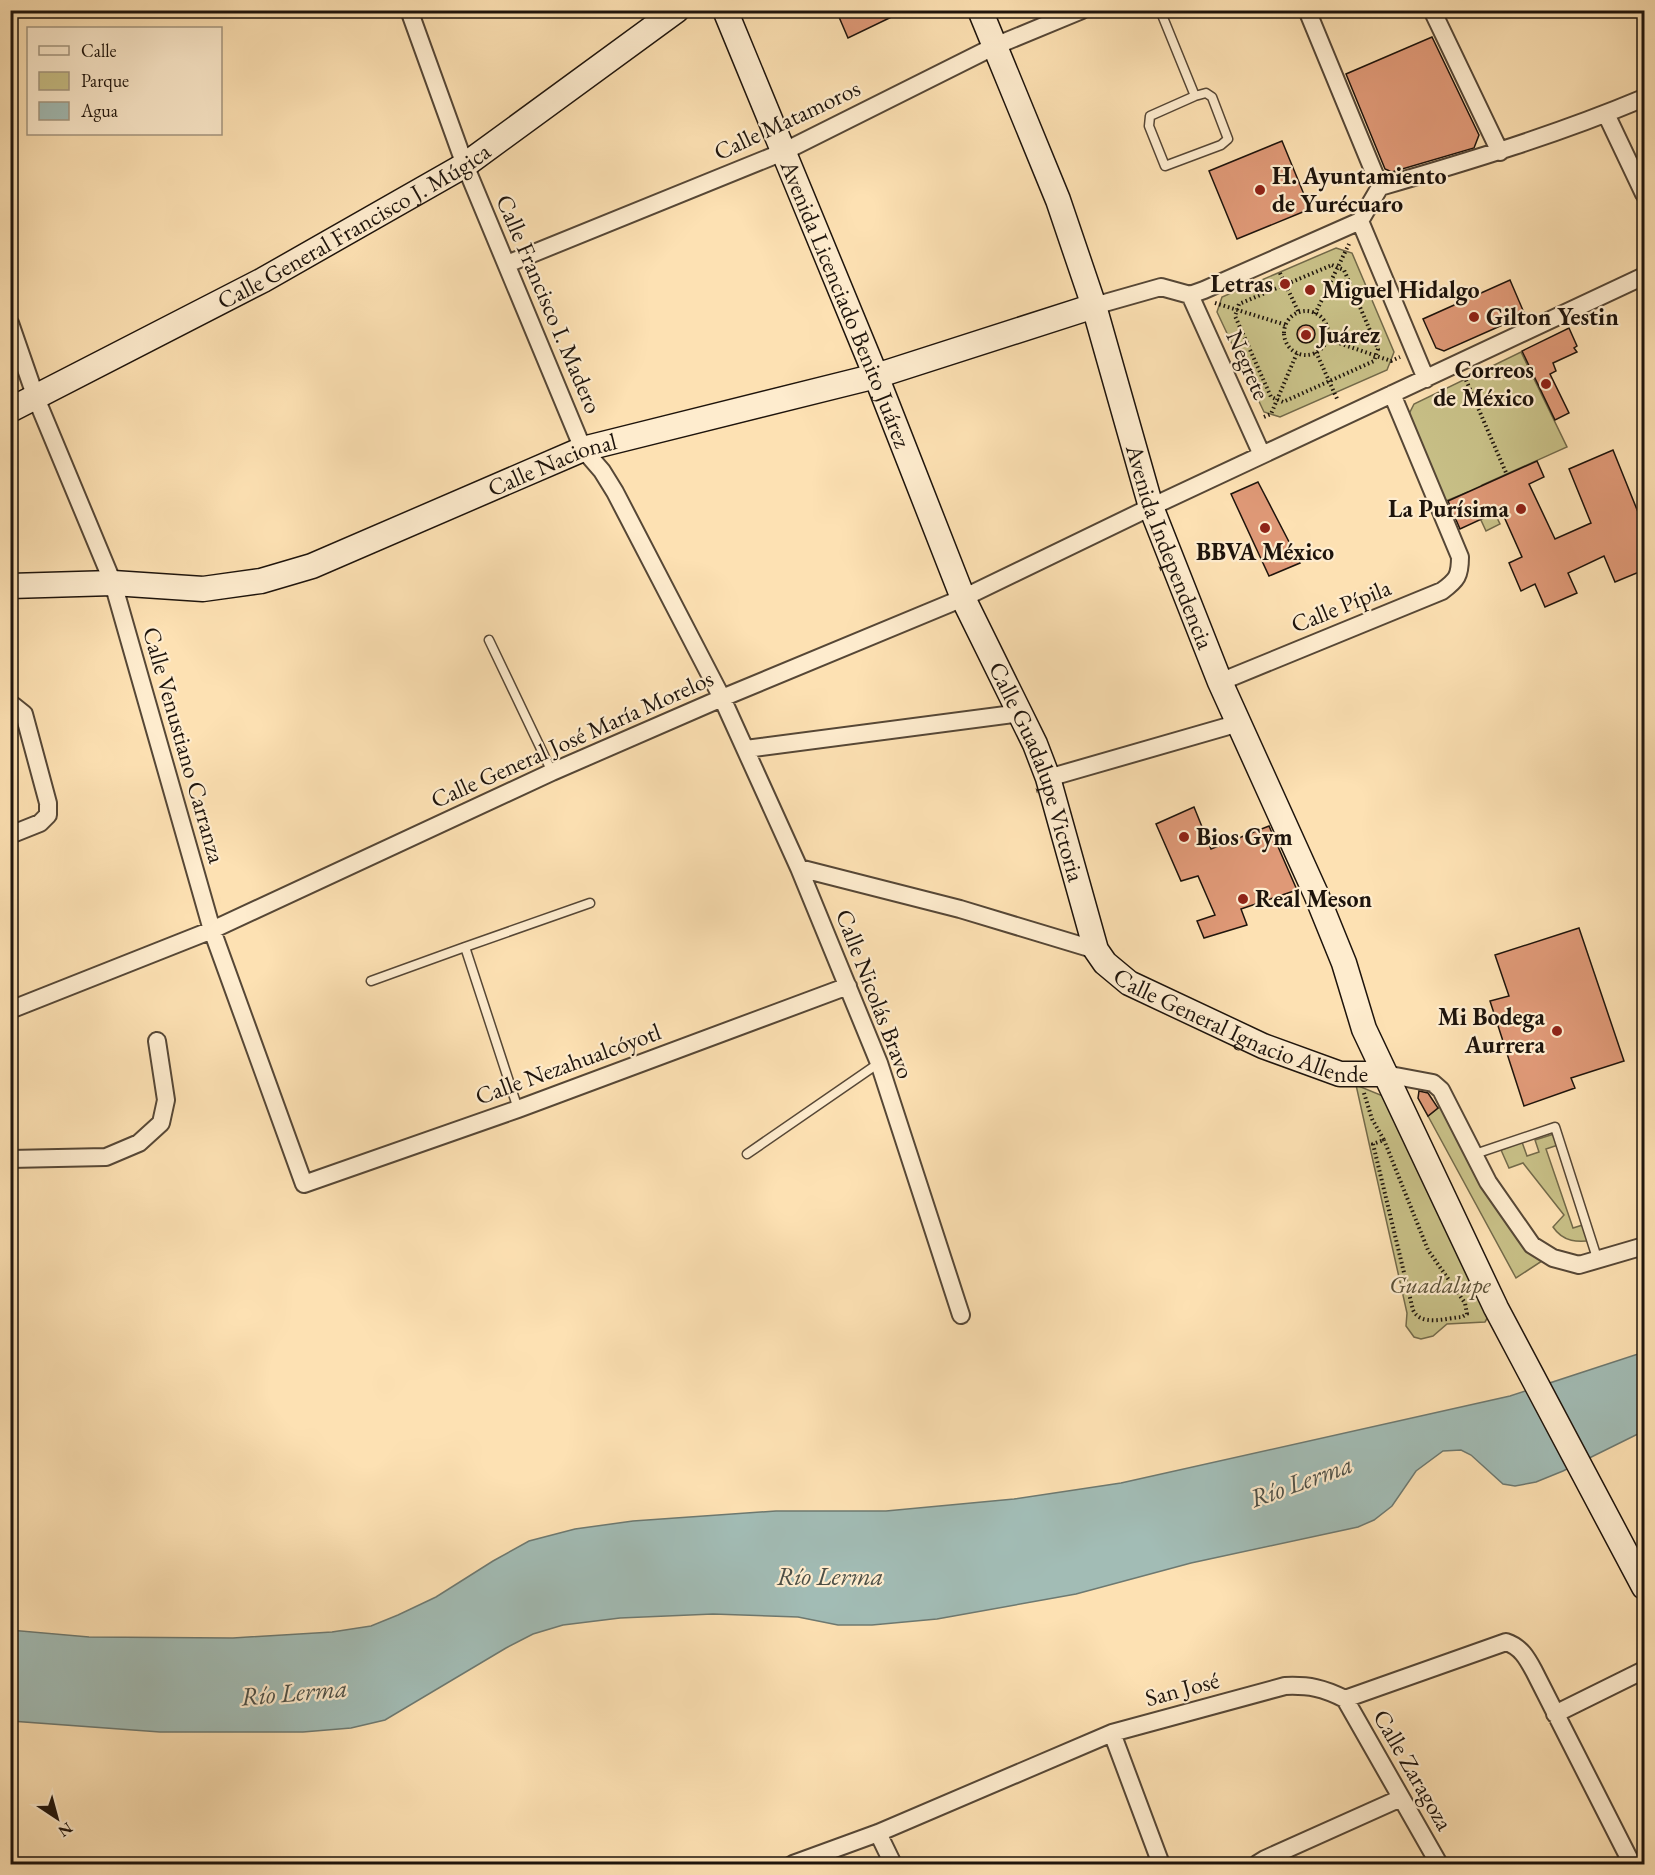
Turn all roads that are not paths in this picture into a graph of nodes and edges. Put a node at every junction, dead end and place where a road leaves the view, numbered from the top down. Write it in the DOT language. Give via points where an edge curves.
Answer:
graph roads {
  1 [pos="409,10"];
  2 [pos="677,10"];
  3 [pos="725,10"];
  4 [pos="980,10"];
  5 [pos="1082,10"];
  6 [pos="1160,10"];
  7 [pos="1307,10"];
  8 [pos="1432,10"];
  9 [pos="995,45"];
  10 [pos="1195,96"];
  11 [pos="1644,98"];
  12 [pos="1606,114"];
  13 [pos="783,152"];
  14 [pos="1500,152"];
  15 [pos="465,165"];
  16 [pos="1380,188"];
  17 [pos="1644,194"];
  18 [pos="1360,222"];
  19 [pos="507,264"];
  20 [pos="1644,276"];
  21 [pos="1191,296"];
  22 [pos="1094,306"];
  23 [pos="10,323"];
  24 [pos="876,376"];
  25 [pos="1426,379"];
  26 [pos="1392,394"];
  27 [pos="36,398"];
  28 [pos="10,410"];
  29 [pos="583,448"];
  30 [pos="1262,454"];
  31 [pos="1151,507"];
  32 [pos="113,583"];
  33 [pos="10,586"];
  34 [pos="963,598"];
  35 [pos="489,640"];
  36 [pos="1220,682"];
  37 [pos="722,698"];
  38 [pos="10,705"];
  39 [pos="1021,713"];
  40 [pos="1239,723"];
  41 [pos="746,750"];
  42 [pos="552,772"];
  43 [pos="1048,778"];
  44 [pos="10,835"];
  45 [pos="800,868"];
  46 [pos="590,903"];
  47 [pos="212,930"];
  48 [pos="465,947"];
  49 [pos="1096,950"];
  50 [pos="371,981"];
  51 [pos="848,986"];
  52 [pos="10,1010"];
  53 [pos="157,1041"];
  54 [pos="879,1064"];
  55 [pos="1385,1074"];
  56 [pos="518,1109"];
  57 [pos="747,1154"];
  58 [pos="1474,1154"];
  59 [pos="10,1159"];
  60 [pos="304,1184"];
  61 [pos="1644,1246"];
  62 [pos="1598,1261"];
  63 [pos="961,1315"];
  64 [pos="1644,1587"];
  65 [pos="1644,1670"];
  66 [pos="1345,1699"];
  67 [pos="1556,1714"];
  68 [pos="1112,1733"];
  69 [pos="1401,1798"];
  70 [pos="878,1833"];
  71 [pos="793,1864"];
  72 [pos="893,1864"];
  73 [pos="1161,1864"];
  74 [pos="1257,1864"];
  75 [pos="1439,1864"];
  76 [pos="1632,1864"];
  1 -- 15 [label="street, Calle Francisco I. Madero"];
  2 -- 15 [label="street, Calle General Francisco J. Múgica"];
  3 -- 13 [label="street, Avenida Licenciado Benito Juárez"];
  4 -- 9 [label="street, Avenida Independencia"];
  5 -- 9 [label="street, Calle Matamoros"];
  6 -- 10 [label="lane"];
  7 -- 16 [label="street"];
  8 -- 14 [label="street"];
  9 -- 13 [label="street, Calle Matamoros"];
  9 -- 22 [label="street, Avenida Independencia" via="1058,200"];
  10 -- 10 [label="lane" via="1150,116 1149,126 1165,166 1221,146 1228,139 1212,97 1206,93"];
  11 -- 12 [label="street"];
  12 -- 14 [label="street"];
  12 -- 17 [label="street"];
  13 -- 19 [label="street, Calle Matamoros"];
  13 -- 24 [label="street, Avenida Licenciado Benito Juárez"];
  14 -- 16 [label="street"];
  15 -- 19 [label="street, Calle Francisco I. Madero"];
  15 -- 27 [label="street, Calle General Francisco J. Múgica" via="263,280"];
  16 -- 18 [label="street"];
  18 -- 21 [label="street"];
  18 -- 25 [label="street"];
  19 -- 29 [label="street, Calle Francisco I. Madero"];
  20 -- 25 [label="street, Calle General José María Morelos"];
  21 -- 22 [label="street" via="1161,287"];
  21 -- 30 [label="street, Negrete"];
  22 -- 24 [label="street, Calle Nacional"];
  22 -- 31 [label="street, Avenida Independencia"];
  23 -- 27 [label="street, Calle Venustiano Carranza"];
  24 -- 29 [label="street, Calle Nacional"];
  24 -- 34 [label="street, Avenida Licenciado Benito Juárez"];
  25 -- 26 [label="street, Calle General José María Morelos"];
  26 -- 30 [label="street, Calle General José María Morelos"];
  26 -- 36 [label="street, Calle Pípila" via="1460,557 1455,582 1442,591"];
  27 -- 28 [label="street, Calle General Francisco J. Múgica"];
  27 -- 32 [label="street, Calle Venustiano Carranza"];
  29 -- 32 [label="street, Calle Nacional" via="312,566 261,581 203,589"];
  29 -- 37 [label="street, Calle Francisco I. Madero" via="615,492"];
  30 -- 31 [label="street, Calle General José María Morelos"];
  31 -- 34 [label="street, Calle General José María Morelos"];
  31 -- 36 [label="street, Avenida Independencia"];
  32 -- 33 [label="street, Calle Nacional"];
  32 -- 47 [label="street, Calle Venustiano Carranza"];
  34 -- 37 [label="street, Calle General José María Morelos"];
  34 -- 39 [label="street, Calle Guadalupe Victoria"];
  35 -- 42 [label="lane"];
  36 -- 40 [label="street, Avenida Independencia"];
  37 -- 41 [label="street, Calle Nicolás Bravo"];
  37 -- 42 [label="street, Calle General José María Morelos"];
  38 -- 44 [label="street" via="24,714 48,803 48,815 40,823"];
  39 -- 41 [label="street"];
  39 -- 43 [label="street, Calle Guadalupe Victoria"];
  40 -- 43 [label="street"];
  40 -- 55 [label="street, Avenida Independencia" via="1332,934 1364,1029"];
  41 -- 45 [label="street, Calle Nicolás Bravo"];
  42 -- 47 [label="street, Calle General José María Morelos"];
  43 -- 49 [label="street, Calle Guadalupe Victoria"];
  45 -- 49 [label="street, Calle General Ignacio Allende" via="960,909"];
  45 -- 51 [label="street, Calle Nicolás Bravo"];
  46 -- 48 [label="lane"];
  47 -- 52 [label="street, Calle General José María Morelos"];
  47 -- 60 [label="street, Calle Venustiano Carranza"];
  48 -- 50 [label="lane"];
  48 -- 56 [label="lane"];
  49 -- 55 [label="street, Calle General Ignacio Allende" via="1129,984 1263,1046 1340,1074"];
  51 -- 54 [label="street, Calle Nicolás Bravo"];
  51 -- 56 [label="street, Calle Nezahualcóyotl"];
  53 -- 59 [label="street" via="166,1100 161,1123 139,1143 106,1157"];
  54 -- 57 [label="lane"];
  54 -- 63 [label="street, Calle Nicolás Bravo"];
  55 -- 58 [label="street" via="1433,1083 1441,1090"];
  55 -- 64 [label="street, Calle General Ignacio Allende" via="1496,1308"];
  56 -- 60 [label="street, Calle Nezahualcóyotl"];
  58 -- 62 [label="street" via="1488,1182 1532,1245 1553,1258 1579,1265"];
  58 -- 62 [label="lane" via="1555,1127"];
  61 -- 62 [label="street"];
  65 -- 67 [label="street"];
  66 -- 67 [label="street" via="1506,1642 1526,1656"];
  66 -- 68 [label="street, San José" via="1326,1689 1285,1686"];
  66 -- 69 [label="street, Calle Zaragoza"];
  67 -- 76 [label="street"];
  68 -- 70 [label="street, San José"];
  68 -- 73 [label="street"];
  69 -- 74 [label="street"];
  69 -- 75 [label="street, Calle Zaragoza"];
  70 -- 71 [label="street, San José"];
  70 -- 72 [label="street"];
}
